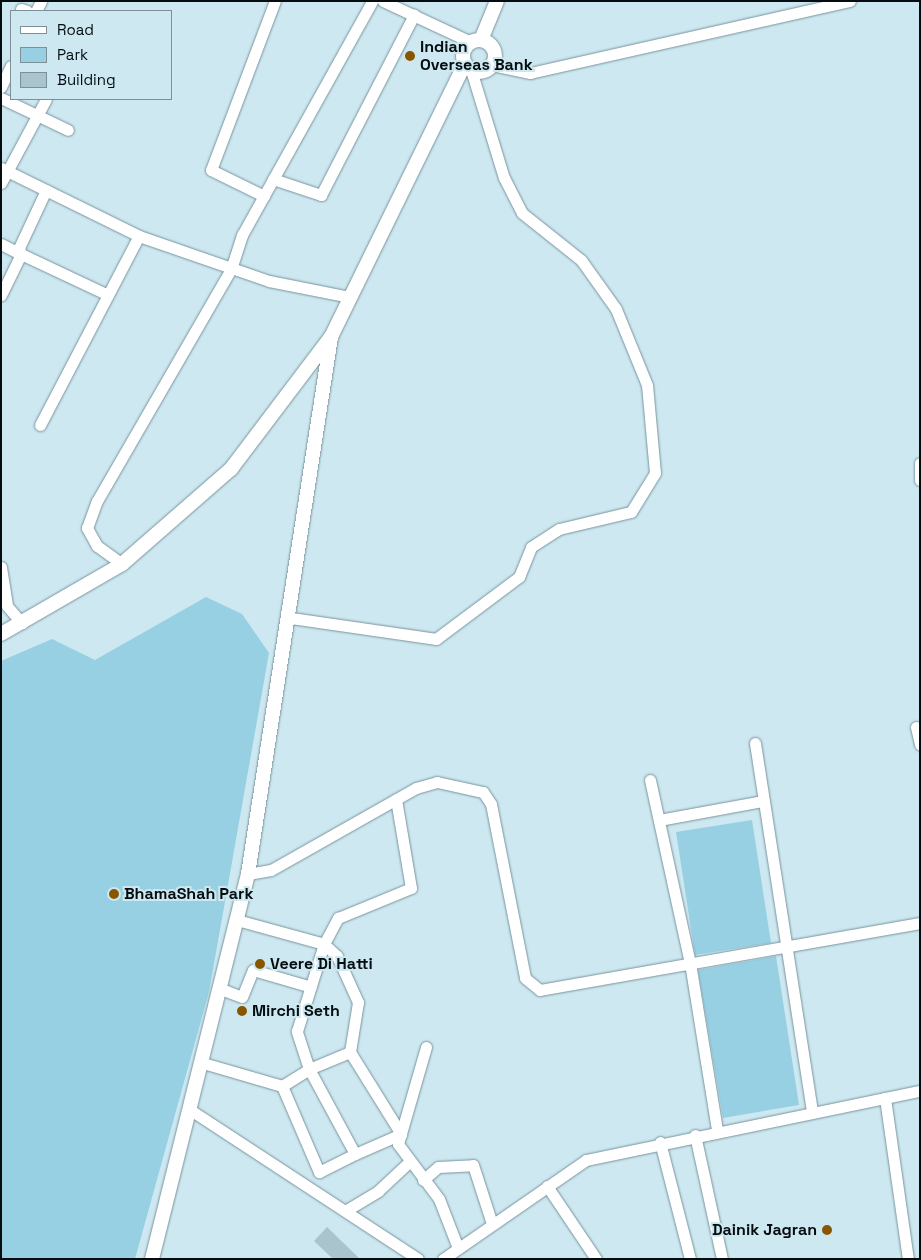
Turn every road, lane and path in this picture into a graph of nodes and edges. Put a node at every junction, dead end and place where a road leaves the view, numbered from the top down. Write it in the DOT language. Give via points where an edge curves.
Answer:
graph roads {
  1 [pos="275,1"];
  2 [pos="372,1"];
  3 [pos="383,1"];
  4 [pos="498,1"];
  5 [pos="850,1"];
  6 [pos="414,15"];
  7 [pos="476,41"];
  8 [pos="492,65"];
  9 [pos="468,67"];
  10 [pos="10,68"];
  11 [pos="1,87"];
  12 [pos="1,98"];
  13 [pos="45,100"];
  14 [pos="37,115"];
  15 [pos="68,130"];
  16 [pos="5,170"];
  17 [pos="273,178"];
  18 [pos="1,183"];
  19 [pos="46,190"];
  20 [pos="264,196"];
  21 [pos="139,236"];
  22 [pos="1,244"];
  23 [pos="21,254"];
  24 [pos="231,268"];
  25 [pos="1,295"];
  26 [pos="108,295"];
  27 [pos="350,297"];
  28 [pos="331,337"];
  29 [pos="40,425"];
  30 [pos="920,463"];
  31 [pos="920,480"];
  32 [pos="122,564"];
  33 [pos="1,567"];
  34 [pos="291,618"];
  35 [pos="22,623"];
  36 [pos="1,634"];
  37 [pos="916,727"];
  38 [pos="755,743"];
  39 [pos="920,745"];
  40 [pos="650,780"];
  41 [pos="396,799"];
  42 [pos="763,801"];
  43 [pos="659,820"];
  44 [pos="248,874"];
  45 [pos="237,920"];
  46 [pos="920,923"];
  47 [pos="324,944"];
  48 [pos="784,947"];
  49 [pos="690,963"];
  50 [pos="311,987"];
  51 [pos="221,989"];
  52 [pos="426,1047"];
  53 [pos="350,1052"];
  54 [pos="203,1063"];
  55 [pos="309,1069"];
  56 [pos="282,1086"];
  57 [pos="920,1091"];
  58 [pos="885,1098"];
  59 [pos="192,1111"];
  60 [pos="812,1112"];
  61 [pos="717,1130"];
  62 [pos="401,1134"];
  63 [pos="696,1135"];
  64 [pos="660,1142"];
  65 [pos="355,1154"];
  66 [pos="408,1164"];
  67 [pos="423,1180"];
  68 [pos="547,1186"];
  69 [pos="346,1211"];
  70 [pos="492,1224"];
  71 [pos="458,1248"];
  72 [pos="152,1259"];
  73 [pos="418,1259"];
  74 [pos="443,1259"];
  75 [pos="596,1259"];
  76 [pos="690,1259"];
  77 [pos="722,1259"];
  78 [pos="908,1259"];
  1 -- 20 [label="street" via="211,170"];
  2 -- 17 [label="street"];
  3 -- 6 [label="street"];
  4 -- 7 [label="street"];
  5 -- 8 [label="street" via="530,73"];
  6 -- 7 [label="street"];
  6 -- 17 [label="street" via="322,195"];
  7 -- 8 [label="street" via="493,49"];
  7 -- 9 [label="street" via="464,51"];
  8 -- 9 [label="street" via="482,72"];
  9 -- 27 [label="street"];
  9 -- 34 [label="street" via="504,178 522,213 581,260 616,309 647,385 655,473 631,512 559,529 545,538 531,548 519,577 436,639"];
  10 -- 11 [label="street"];
  12 -- 14 [label="street"];
  13 -- 14 [label="street"];
  14 -- 15 [label="street"];
  14 -- 16 [label="street"];
  16 -- 18 [label="street"];
  16 -- 19 [label="street"];
  17 -- 20 [label="street"];
  19 -- 21 [label="street"];
  19 -- 23 [label="street" via="19,248"];
  20 -- 24 [label="street" via="242,235"];
  21 -- 24 [label="street"];
  21 -- 26 [label="street"];
  22 -- 23 [label="street"];
  23 -- 25 [label="street"];
  23 -- 26 [label="street"];
  24 -- 27 [label="street" via="269,281"];
  24 -- 32 [label="street" via="97,501 87,528 98,546"];
  26 -- 29 [label="street"];
  27 -- 28 [label="street"];
  28 -- 32 [label="street" via="231,469"];
  28 -- 34 [label="street"];
  30 -- 31 [label="street"];
  32 -- 35 [label="street"];
  33 -- 35 [label="street" via="7,606"];
  34 -- 44 [label="street"];
  35 -- 36 [label="street"];
  37 -- 39 [label="street"];
  38 -- 42 [label="street"];
  40 -- 43 [label="street"];
  41 -- 44 [label="street" via="271,870"];
  41 -- 47 [label="street" via="411,888 338,918"];
  41 -- 49 [label="street" via="437,782 483,792 491,804 525,978 540,990"];
  42 -- 43 [label="street"];
  42 -- 48 [label="street"];
  43 -- 49 [label="street"];
  44 -- 45 [label="street"];
  45 -- 47 [label="street"];
  45 -- 51 [label="street"];
  46 -- 48 [label="street"];
  47 -- 50 [label="street"];
  47 -- 53 [label="street" via="346,972 358,1002"];
  48 -- 49 [label="street"];
  48 -- 60 [label="street"];
  49 -- 61 [label="street"];
  50 -- 51 [label="street" via="253,970 242,997"];
  50 -- 55 [label="street" via="297,1030"];
  51 -- 54 [label="street"];
  52 -- 62 [label="street"];
  53 -- 55 [label="street"];
  53 -- 62 [label="street"];
  54 -- 56 [label="street"];
  54 -- 59 [label="street"];
  55 -- 56 [label="street"];
  55 -- 65 [label="street"];
  56 -- 65 [label="street" via="319,1172"];
  57 -- 58 [label="street"];
  58 -- 60 [label="street"];
  58 -- 78 [label="street"];
  59 -- 69 [label="street"];
  59 -- 72 [label="street"];
  60 -- 61 [label="street"];
  61 -- 63 [label="street"];
  62 -- 65 [label="street"];
  62 -- 66 [label="street" via="398,1144"];
  63 -- 64 [label="street"];
  63 -- 77 [label="street"];
  64 -- 68 [label="street" via="586,1160"];
  64 -- 76 [label="street"];
  66 -- 67 [label="street"];
  66 -- 69 [label="street" via="378,1191"];
  67 -- 70 [label="street" via="438,1167 473,1165"];
  67 -- 71 [label="street" via="439,1199"];
  68 -- 70 [label="street"];
  68 -- 75 [label="street"];
  69 -- 73 [label="street"];
  70 -- 71 [label="street"];
  71 -- 74 [label="street"];
}
